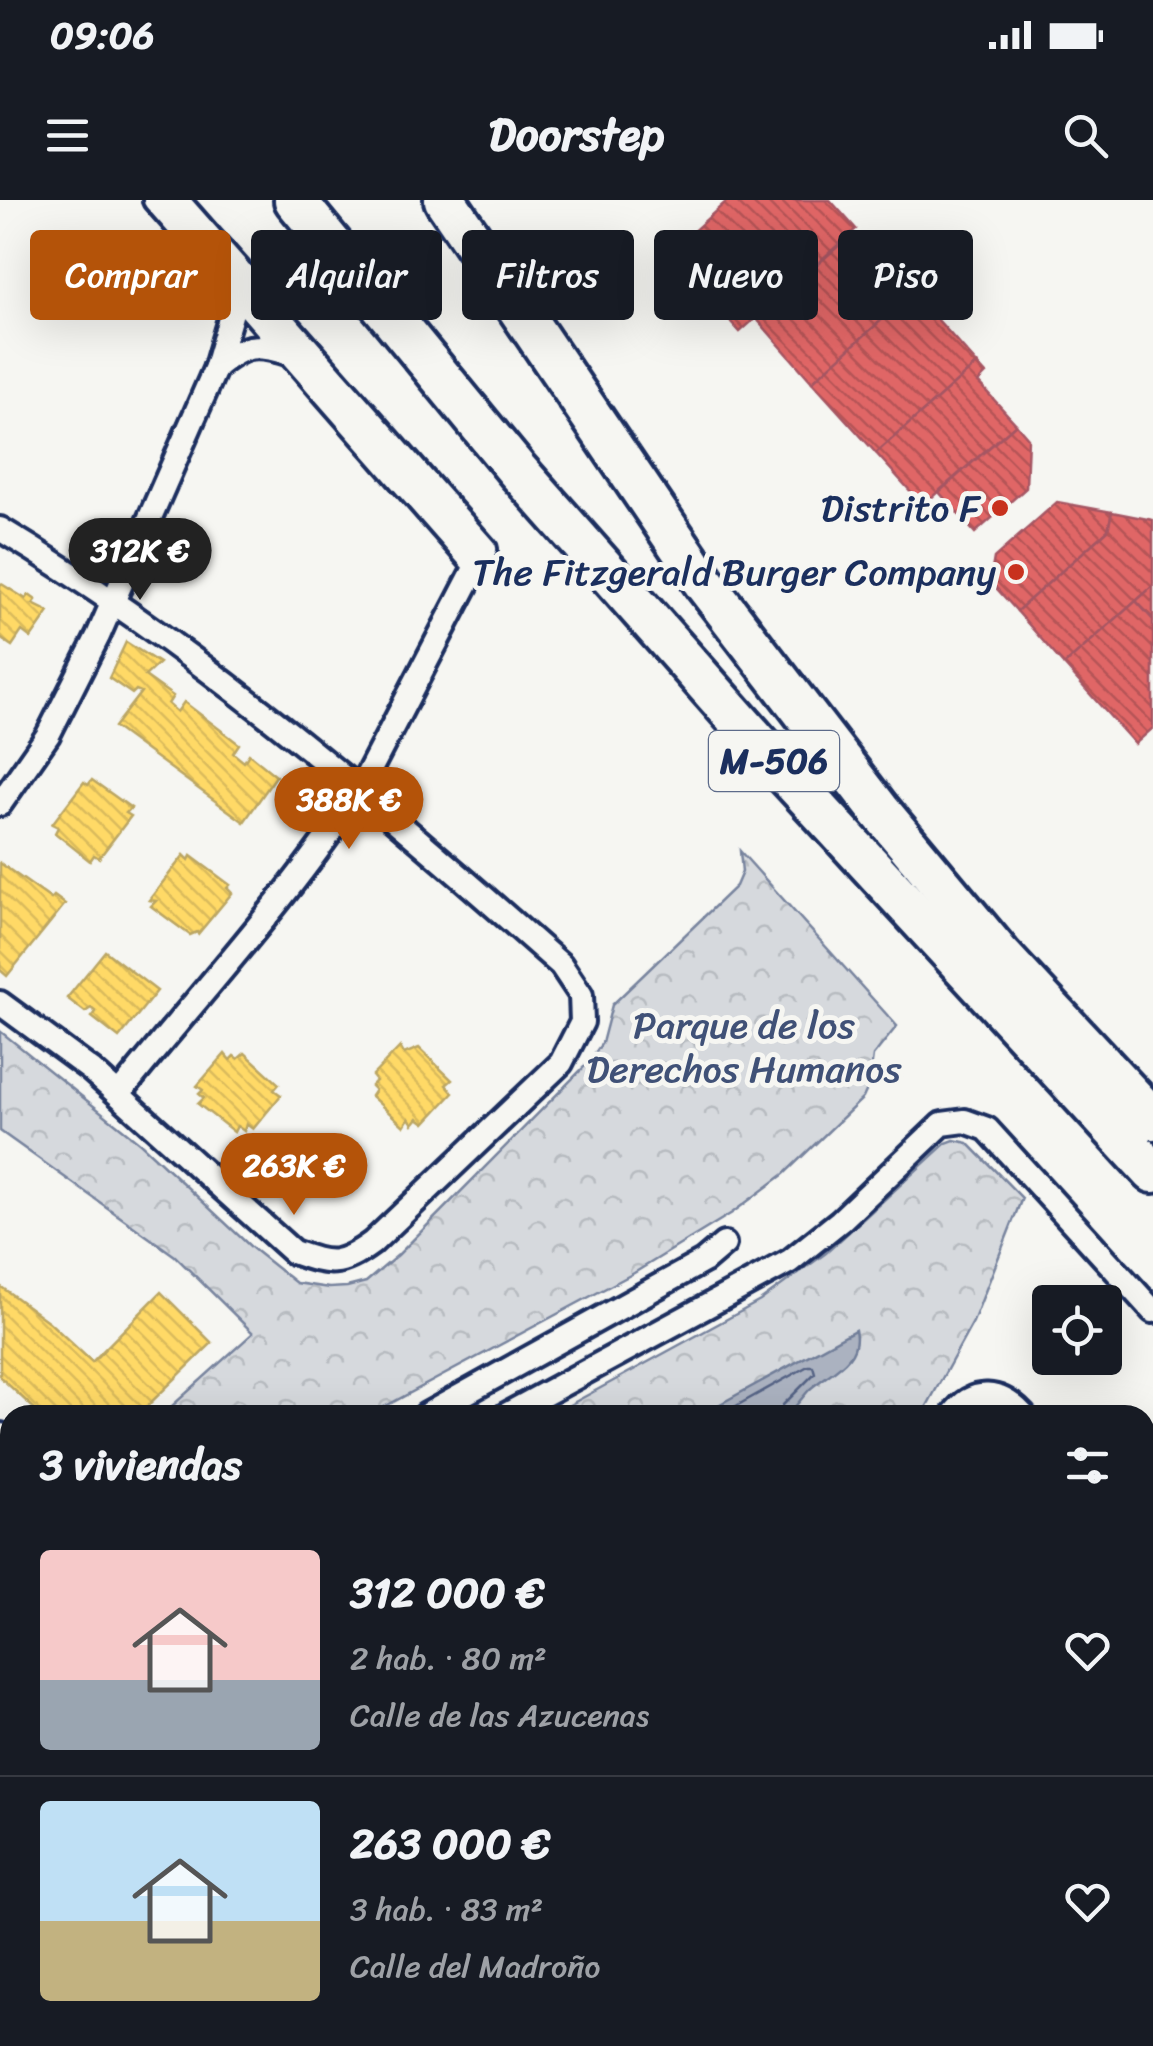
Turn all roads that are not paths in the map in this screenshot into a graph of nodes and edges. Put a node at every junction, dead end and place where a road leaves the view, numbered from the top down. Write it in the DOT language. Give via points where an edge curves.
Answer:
graph roads {
  1 [pos="155,200"];
  2 [pos="177,200"];
  3 [pos="271,200"];
  4 [pos="294,200"];
  5 [pos="445,200"];
  6 [pos="182,230"];
  7 [pos="231,286"];
  8 [pos="230,320"];
  9 [pos="408,338"];
  10 [pos="290,354"];
  11 [pos="216,366"];
  12 [pos="0,529"];
  13 [pos="480,557"];
  14 [pos="114,600"];
  15 [pos="360,789"];
  16 [pos="0,804"];
  17 [pos="0,1004"];
  18 [pos="119,1094"];
  19 [pos="1153,1119"];
  20 [pos="1153,1172"];
  21 [pos="724,1244"];
  22 [pos="1153,1311"];
  23 [pos="444,1405"];
  24 [pos="524,1405"];
  25 [pos="964,1405"];
  26 [pos="1012,1405"];
  1 -- 6 [label="street"];
  2 -- 13 [label="street"];
  3 -- 9 [label="highway" via="346,291"];
  4 -- 9 [label="highway, M-506"];
  5 -- 19 [label="highway, M-506" via="705,584 855,780 1000,954"];
  7 -- 10 [label="street"];
  8 -- 11 [label="street"];
  9 -- 20 [label="highway, M-506" via="784,772"];
  10 -- 11 [label="street" via="268,346 239,348"];
  10 -- 13 [label="street"];
  11 -- 14 [label="street"];
  12 -- 14 [label="street"];
  13 -- 15 [label="street"];
  14 -- 15 [label="street"];
  14 -- 16 [label="street" via="48,735"];
  15 -- 18 [label="street" via="260,927"];
  15 -- 18 [label="street" via="561,964 581,995 582,1022 562,1062 372,1243 346,1261 323,1263 293,1252"];
  17 -- 18 [label="street"];
  21 -- 23 [label="street"];
  22 -- 24 [label="street" via="987,1129 942,1124 790,1261"];
  25 -- 26 [label="street" via="992,1394"];
}
